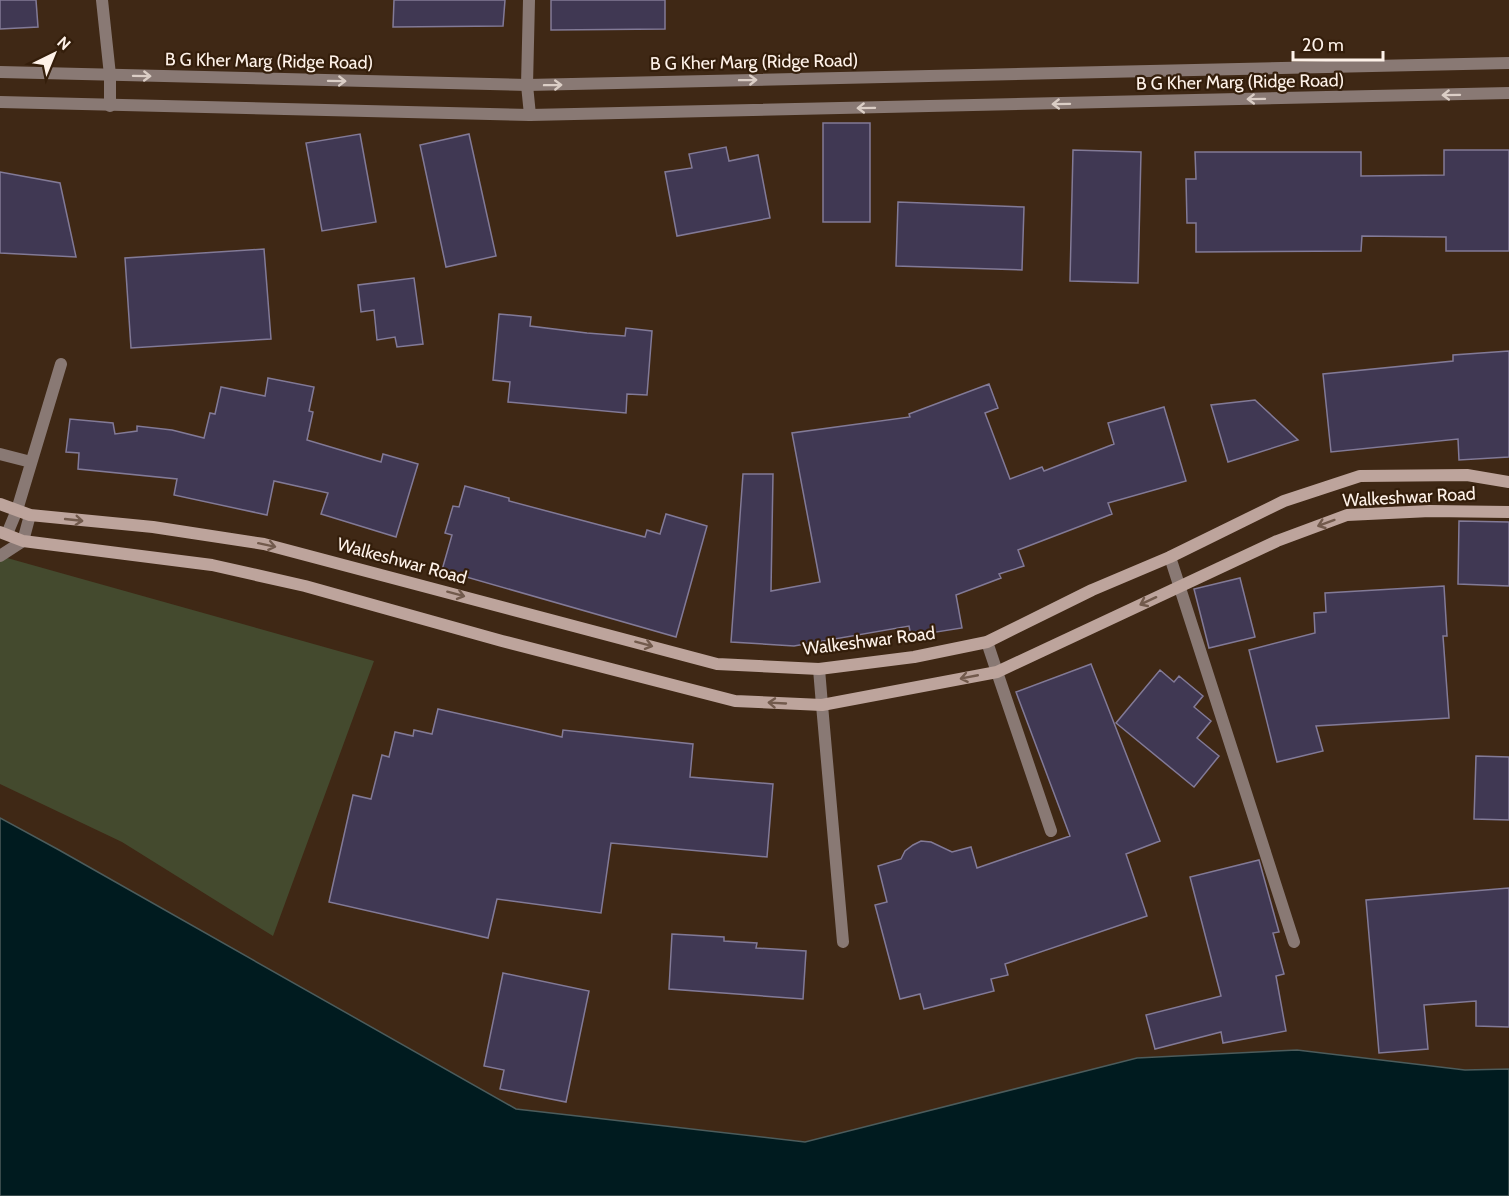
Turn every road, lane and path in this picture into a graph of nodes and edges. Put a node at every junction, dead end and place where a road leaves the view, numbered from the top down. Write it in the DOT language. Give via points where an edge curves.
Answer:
graph roads {
  1 [pos="102,0"];
  2 [pos="529,0"];
  3 [pos="1509,63"];
  4 [pos="0,72"];
  5 [pos="110,75"];
  6 [pos="527,86"];
  7 [pos="1509,93"];
  8 [pos="0,102"];
  9 [pos="110,106"];
  10 [pos="530,115"];
  11 [pos="61,364"];
  12 [pos="0,454"];
  13 [pos="31,462"];
  14 [pos="1509,482"];
  15 [pos="0,504"];
  16 [pos="16,510"];
  17 [pos="1509,512"];
  18 [pos="30,515"];
  19 [pos="3,533"];
  20 [pos="23,541"];
  21 [pos="0,556"];
  22 [pos="1170,557"];
  23 [pos="1180,586"];
  24 [pos="987,642"];
  25 [pos="819,669"];
  26 [pos="997,672"];
  27 [pos="822,705"];
  28 [pos="1051,831"];
  29 [pos="843,942"];
  30 [pos="1294,942"];
  1 -- 5 [label="street"];
  2 -- 6 [label="street"];
  6 -- 3 [label="street, B G Kher Marg (Ridge Road), one-way"];
  4 -- 5 [label="street, B G Kher Marg (Ridge Road)"];
  5 -- 6 [label="street, B G Kher Marg (Ridge Road), one-way"];
  5 -- 9 [label="street"];
  6 -- 10 [label="street"];
  7 -- 10 [label="street, B G Kher Marg (Ridge Road), one-way"];
  8 -- 9 [label="street, B G Kher Marg (Ridge Road)"];
  9 -- 10 [label="street, B G Kher Marg (Ridge Road)"];
  11 -- 13 [label="street"];
  12 -- 13 [label="street"];
  13 -- 16 [label="street"];
  14 -- 22 [label="main road, Walkeshwar Road" via="1467,475 1360,476 1284,501"];
  15 -- 16 [label="main road, Walkeshwar Road"];
  16 -- 18 [label="main road, Walkeshwar Road"];
  16 -- 19 [label="street"];
  17 -- 23 [label="main road, Walkeshwar Road, one-way" via="1347,515 1277,541"];
  18 -- 20 [label="street"];
  18 -- 25 [label="main road, Walkeshwar Road, one-way" via="153,527 264,544 717,664"];
  19 -- 20 [label="main road, Walkeshwar Road"];
  20 -- 21 [label="street"];
  27 -- 20 [label="main road, Walkeshwar Road, one-way" via="735,701 305,586 212,565"];
  22 -- 23 [label="street"];
  22 -- 24 [label="main road, Walkeshwar Road"];
  23 -- 26 [label="main road, Walkeshwar Road, one-way"];
  23 -- 30 [label="street"];
  24 -- 25 [label="main road, Walkeshwar Road" via="914,657"];
  24 -- 26 [label="street"];
  25 -- 27 [label="street"];
  26 -- 27 [label="main road, Walkeshwar Road, one-way"];
  26 -- 28 [label="street"];
  27 -- 29 [label="street"];
}
